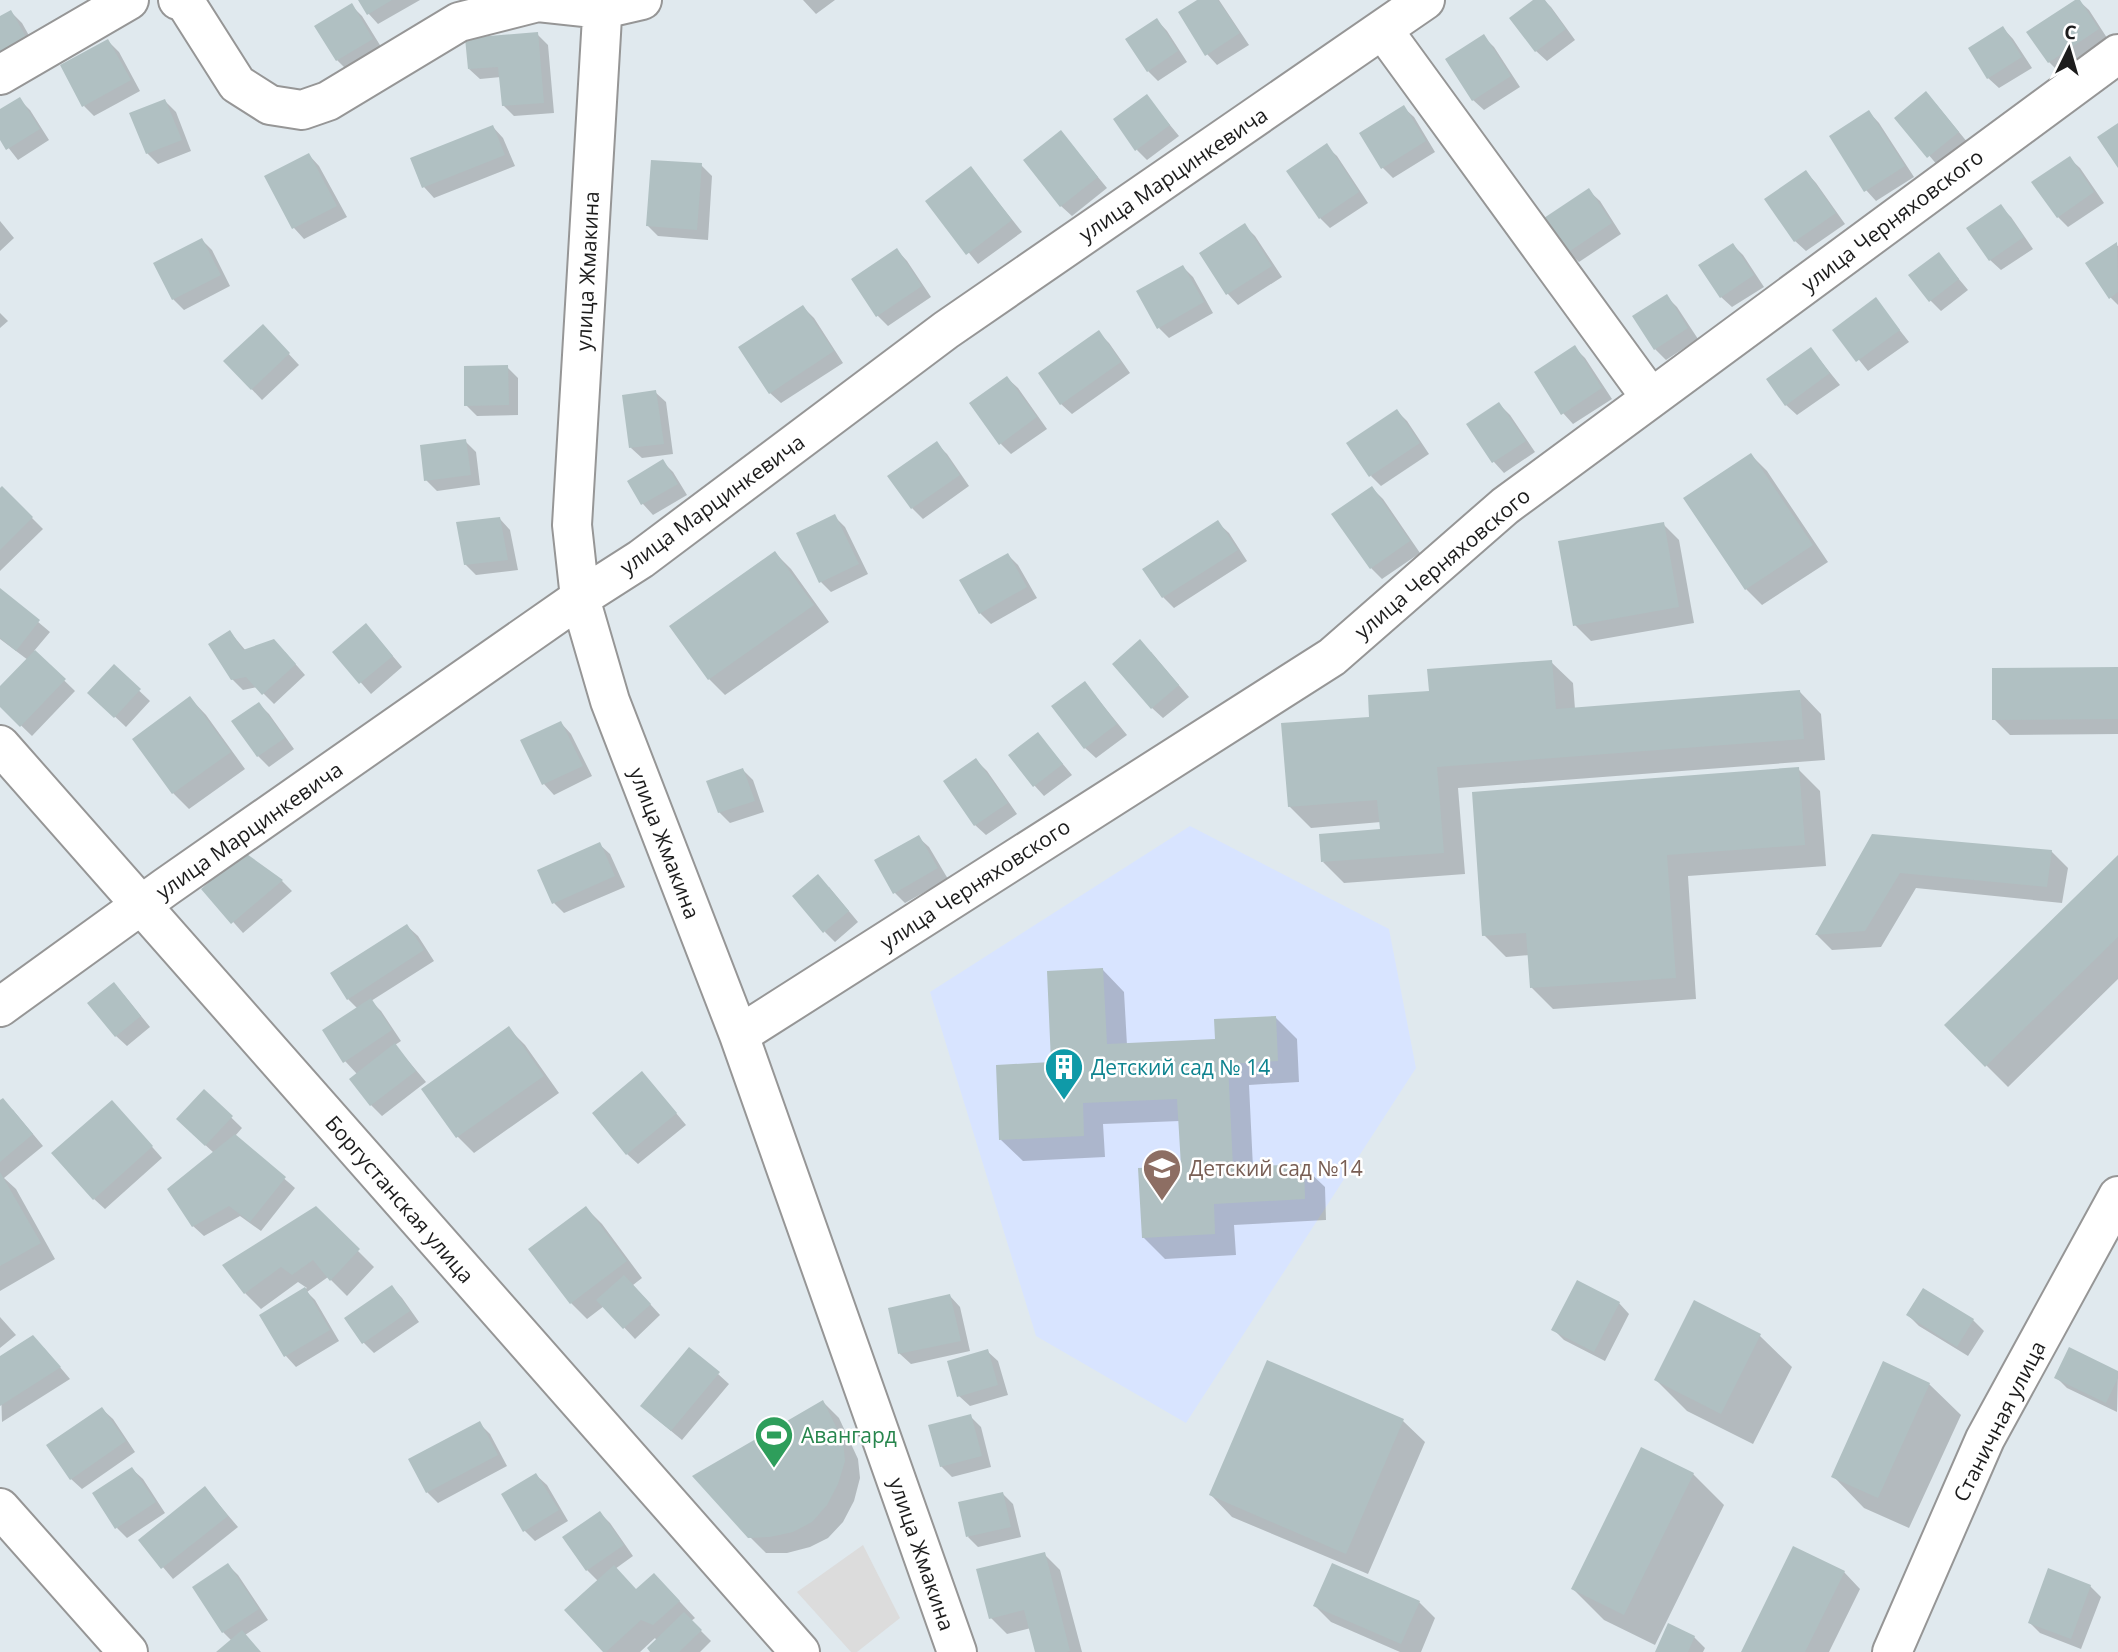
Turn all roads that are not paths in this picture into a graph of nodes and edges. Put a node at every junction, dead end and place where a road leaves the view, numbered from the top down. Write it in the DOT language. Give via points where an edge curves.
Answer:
graph roads {
  1 [pos="130,0"];
  2 [pos="178,0"];
  3 [pos="642,0"];
  4 [pos="1424,0"];
  5 [pos="603,5"];
  6 [pos="1383,30"];
  7 [pos="2118,54"];
  8 [pos="0,75"];
  9 [pos="1651,398"];
  10 [pos="580,598"];
  11 [pos="0,745"];
  12 [pos="141,905"];
  13 [pos="0,1007"];
  14 [pos="739,1035"];
  15 [pos="2118,1196"];
  16 [pos="0,1508"];
  17 [pos="128,1652"];
  18 [pos="800,1652"];
  19 [pos="957,1652"];
  20 [pos="1892,1652"];
  1 -- 8 [label="street"];
  2 -- 5 [label="street" via="185,2 237,84 270,105 302,110 328,101 459,22 538,2"];
  3 -- 5 [label="street"];
  4 -- 6 [label="street, улица Марцинкевича"];
  5 -- 10 [label="street, улица Жмакина" via="572,525"];
  6 -- 9 [label="street"];
  6 -- 10 [label="street, улица Марцинкевича" via="946,330 641,559"];
  7 -- 9 [label="street, улица Черняховского"];
  9 -- 14 [label="street, улица Черняховского" via="1505,506 1332,657"];
  10 -- 12 [label="street, улица Марцинкевича"];
  10 -- 14 [label="street, улица Жмакина" via="610,701"];
  11 -- 12 [label="street, Боргустанская улица"];
  12 -- 13 [label="street, улица Марцинкевича"];
  12 -- 18 [label="street, Боргустанская улица"];
  14 -- 19 [label="street, улица Жмакина"];
  15 -- 20 [label="street, Станичная улица" via="1985,1439"];
  16 -- 17 [label="street"];
}
